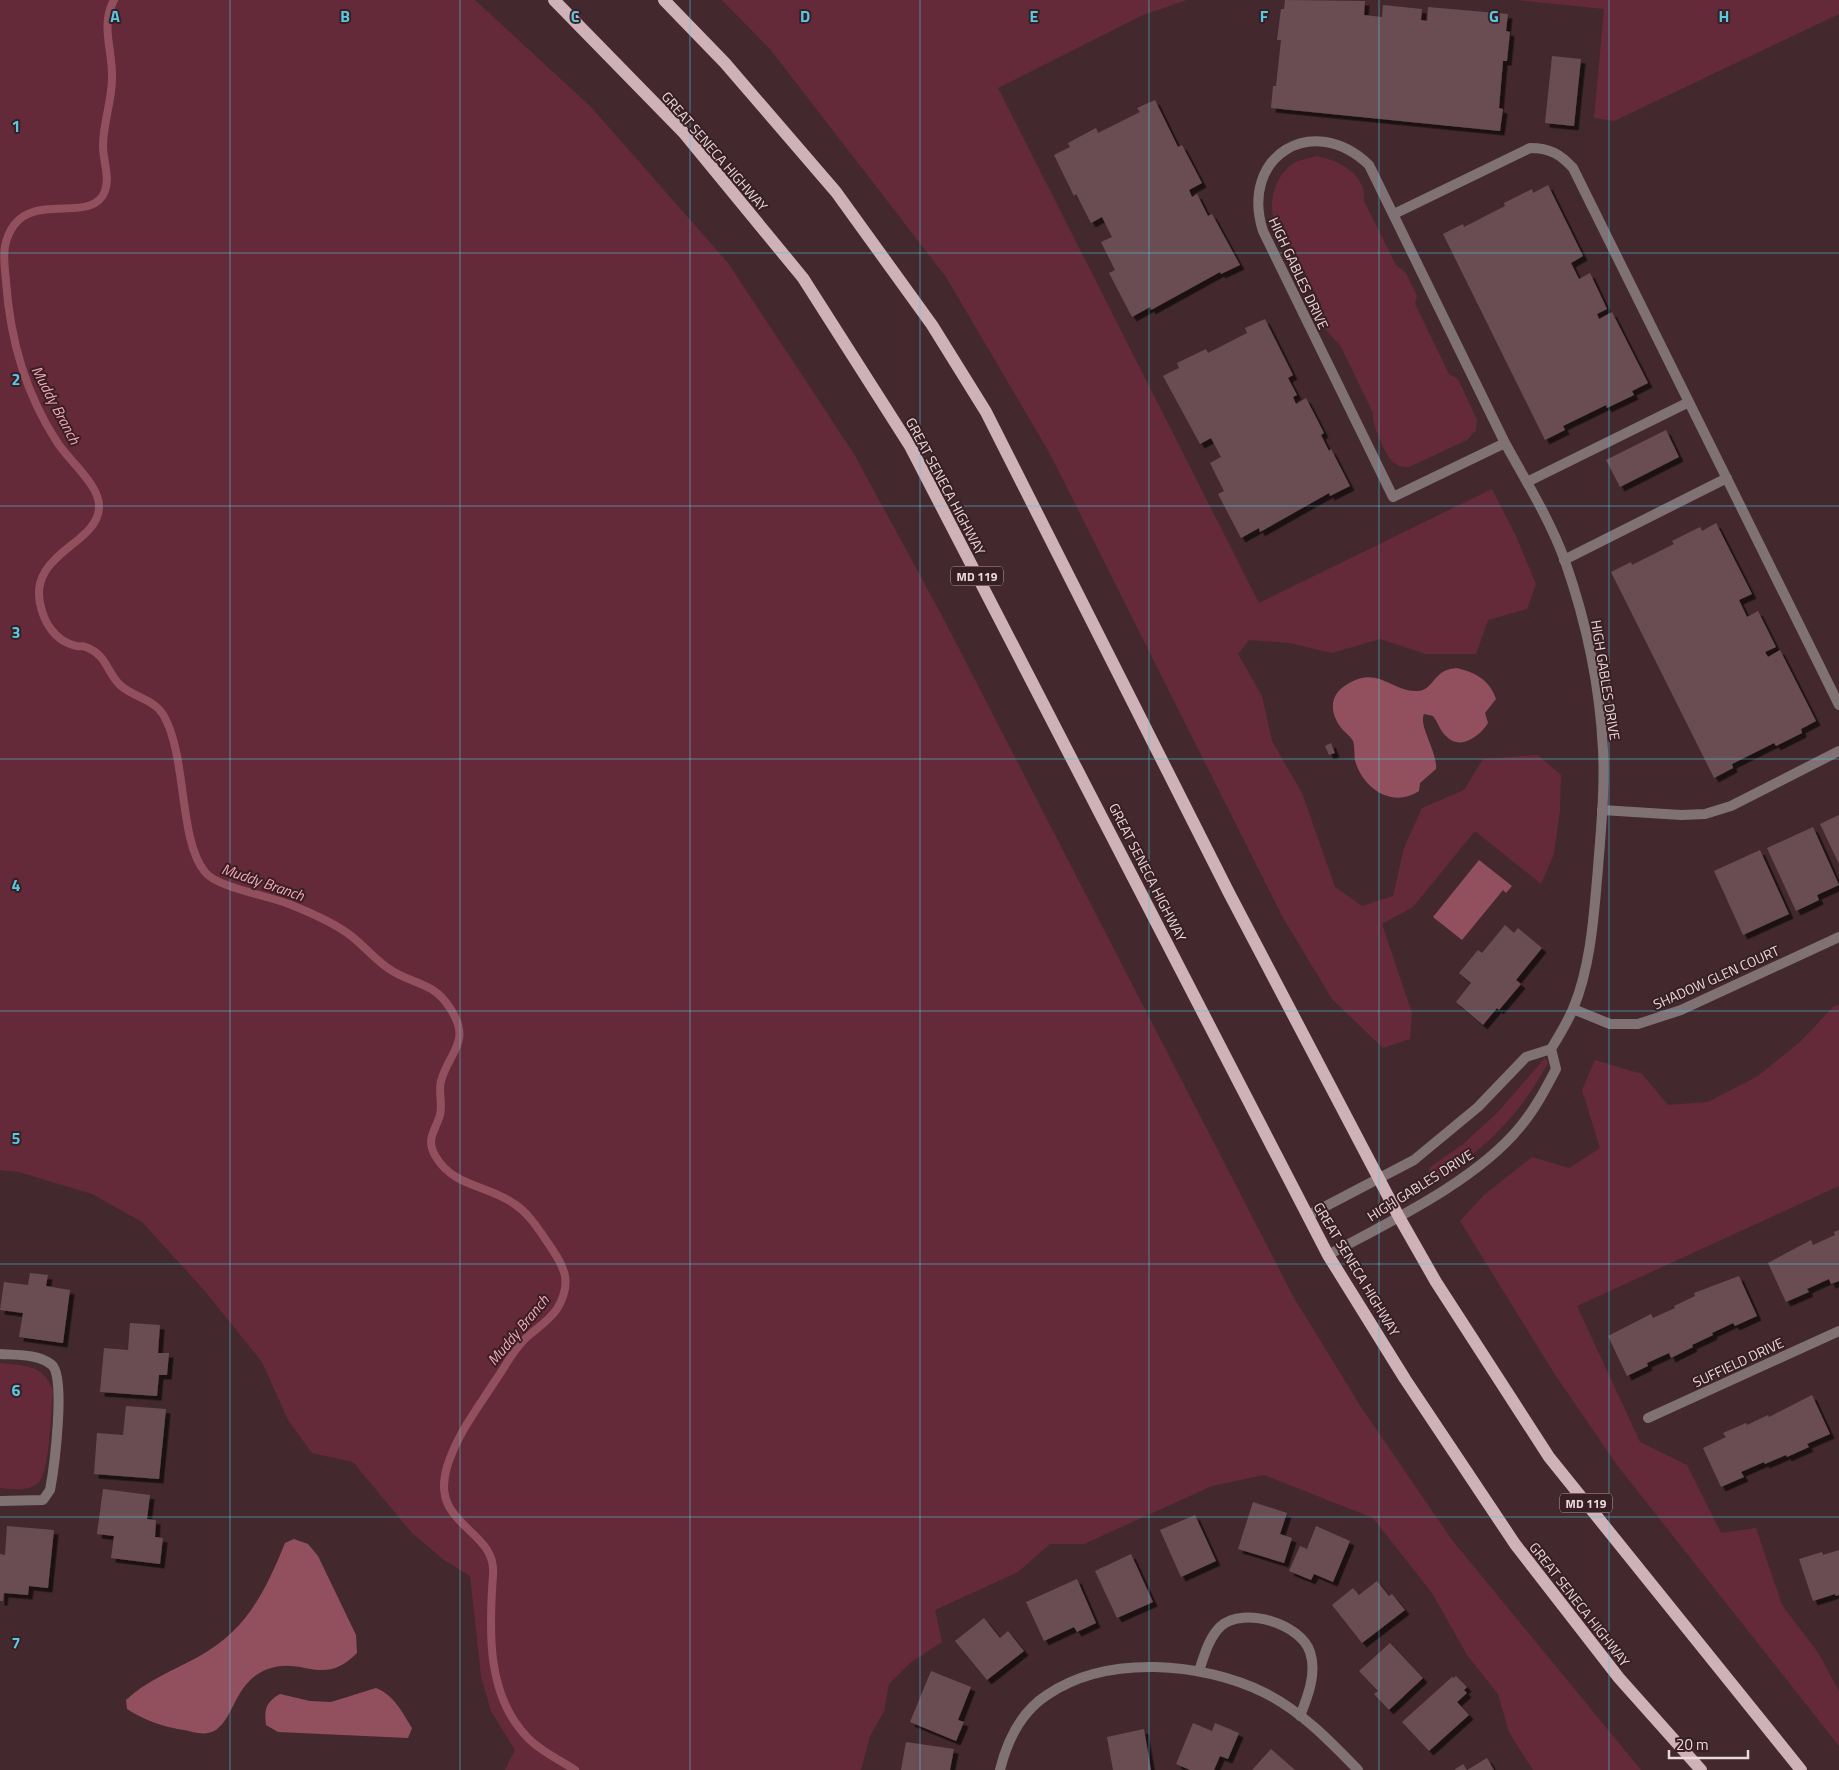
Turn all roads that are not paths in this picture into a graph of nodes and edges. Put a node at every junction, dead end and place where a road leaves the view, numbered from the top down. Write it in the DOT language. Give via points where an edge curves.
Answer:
graph roads {
  1 [pos="554,0"];
  2 [pos="664,0"];
  3 [pos="1394,214"];
  4 [pos="1689,402"];
  5 [pos="1505,443"];
  6 [pos="1727,478"];
  7 [pos="1527,482"];
  8 [pos="1564,560"];
  9 [pos="1839,705"];
  10 [pos="1839,751"];
  11 [pos="1602,810"];
  12 [pos="1839,937"];
  13 [pos="1573,1009"];
  14 [pos="1551,1049"];
  15 [pos="1378,1177"];
  16 [pos="1307,1216"];
  17 [pos="1398,1217"];
  18 [pos="1328,1255"];
  19 [pos="1839,1331"];
  20 [pos="0,1354"];
  21 [pos="1648,1418"];
  22 [pos="0,1501"];
  23 [pos="1199,1670"];
  24 [pos="1300,1716"];
  25 [pos="1000,1770"];
  26 [pos="1358,1770"];
  27 [pos="1701,1770"];
  28 [pos="1801,1770"];
  1 -- 16 [label="main road, GREAT SENECA HIGHWAY / MD 119" via="683,132 803,278 910,446"];
  2 -- 15 [label="main road, MD 119" via="724,63 836,192 932,325 986,412 1228,893"];
  3 -- 4 [label="street" via="1530,148 1545,148 1560,155 1573,168"];
  3 -- 5 [label="street, HIGH GABLES DRIVE"];
  3 -- 5 [label="street, HIGH GABLES DRIVE" via="1364,159 1343,145 1319,141 1298,145 1275,158 1263,174 1257,194 1258,217 1268,245 1392,497"];
  4 -- 6 [label="street"];
  4 -- 7 [label="street"];
  5 -- 7 [label="street, HIGH GABLES DRIVE"];
  6 -- 8 [label="street"];
  6 -- 9 [label="street"];
  7 -- 8 [label="street, HIGH GABLES DRIVE"];
  8 -- 11 [label="street, HIGH GABLES DRIVE" via="1583,622 1597,696 1603,750"];
  10 -- 11 [label="street" via="1731,806 1705,814"];
  11 -- 13 [label="street, HIGH GABLES DRIVE" via="1594,906 1584,971"];
  12 -- 13 [label="street, SHADOW GLEN COURT" via="1681,1010 1638,1024 1610,1024"];
  13 -- 14 [label="street, HIGH GABLES DRIVE"];
  14 -- 15 [label="street, HIGH GABLES DRIVE" via="1526,1057 1478,1107 1414,1160"];
  14 -- 17 [label="street, HIGH GABLES DRIVE" via="1556,1069 1539,1102 1519,1128 1484,1161"];
  15 -- 16 [label="street, HIGH GABLES DRIVE"];
  15 -- 17 [label="main road, MD 119"];
  16 -- 18 [label="main road, GREAT SENECA HIGHWAY / MD 119"];
  17 -- 18 [label="street, HIGH GABLES DRIVE"];
  17 -- 28 [label="main road, MD 119" via="1549,1457"];
  18 -- 27 [label="main road, GREAT SENECA HIGHWAY / MD 119" via="1405,1379 1515,1544 1619,1678"];
  19 -- 21 [label="street, SUFFIELD DRIVE"];
  20 -- 22 [label="street" via="38,1358 53,1366 58,1377 59,1406 50,1490 43,1500"];
  23 -- 24 [label="street" via="1264,1693"];
  23 -- 24 [label="street" via="1216,1632 1233,1619 1252,1616 1288,1629 1305,1643 1312,1661 1312,1679"];
  23 -- 25 [label="street" via="1155,1667 1078,1678 1046,1696 1021,1721 1006,1746"];
  24 -- 26 [label="street" via="1330,1740"];
}
